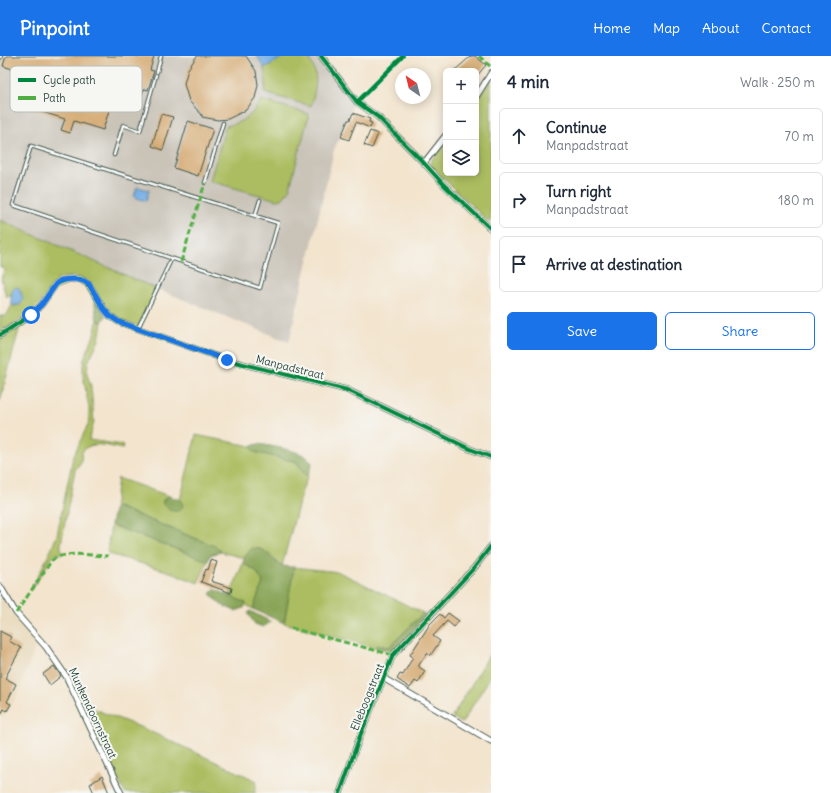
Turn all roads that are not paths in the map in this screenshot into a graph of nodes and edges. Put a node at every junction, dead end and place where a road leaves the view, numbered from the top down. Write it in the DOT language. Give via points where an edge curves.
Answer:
graph roads {
  1 [pos="161,56"];
  2 [pos="321,56"];
  3 [pos="491,73"];
  4 [pos="479,92"];
  5 [pos="223,123"];
  6 [pos="443,140"];
  7 [pos="114,155"];
  8 [pos="424,163"];
  9 [pos="205,183"];
  10 [pos="260,200"];
  11 [pos="255,216"];
  12 [pos="491,229"];
  13 [pos="172,258"];
  14 [pos="138,328"];
  15 [pos="0,335"];
  16 [pos="491,457"];
  17 [pos="491,546"];
  18 [pos="0,586"];
  19 [pos="383,678"];
  20 [pos="491,741"];
  21 [pos="121,793"];
  22 [pos="340,793"];
  1 -- 7 [label="lane" via="140,130 123,125"];
  2 -- 8 [label="street" via="357,102 378,117"];
  3 -- 4 [label="street"];
  5 -- 9 [label="lane"];
  6 -- 8 [label="street"];
  8 -- 12 [label="street"];
  10 -- 11 [label="lane"];
  11 -- 13 [label="lane" via="278,223 260,288"];
  11 -- 13 [label="lane" via="31,146 13,206"];
  13 -- 14 [label="lane"];
  14 -- 15 [label="street, Manpadstraat" via="110,316 89,284 80,279 68,279 56,284 31,315"];
  14 -- 16 [label="street, Manpadstraat" via="227,360 347,390"];
  17 -- 19 [label="street, Elleboogstraat" via="474,568 393,655"];
  18 -- 21 [label="street, Munkendoornstraat" via="16,613 46,647 66,676"];
  19 -- 20 [label="street, Elleboogstraat"];
  19 -- 22 [label="street, Elleboogstraat"];
}
